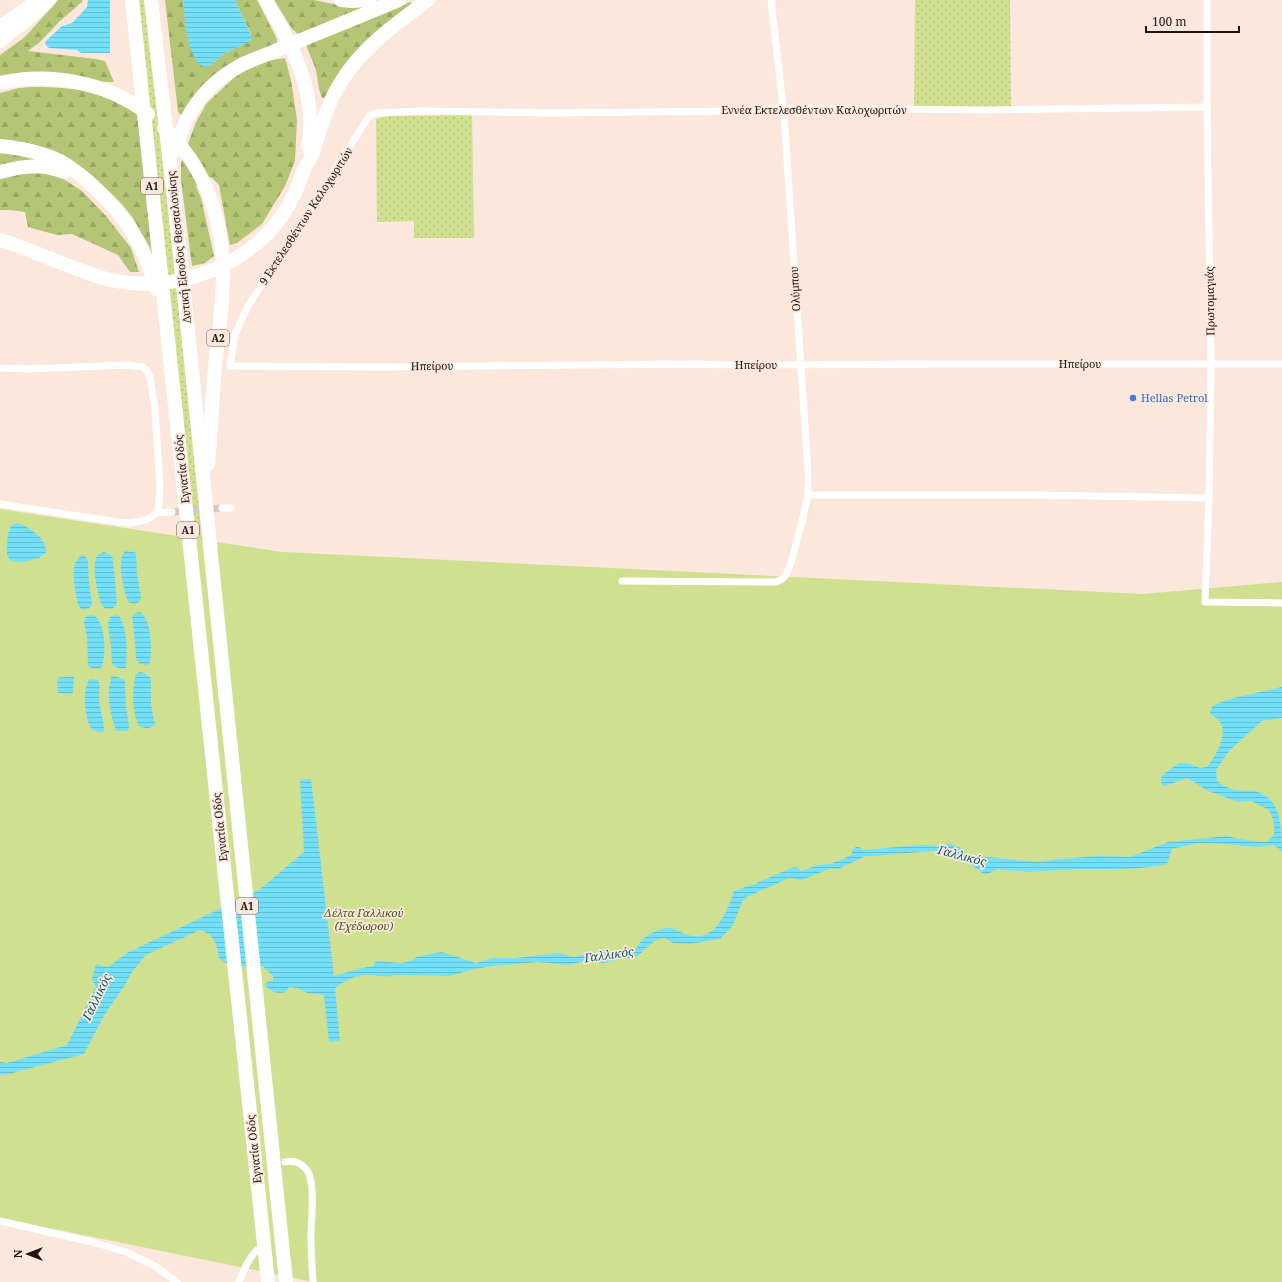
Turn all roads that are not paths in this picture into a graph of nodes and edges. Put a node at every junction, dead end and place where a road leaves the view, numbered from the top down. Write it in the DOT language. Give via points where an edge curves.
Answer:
graph roads {
  1 [pos="38,0"];
  2 [pos="49,0"];
  3 [pos="132,0"];
  4 [pos="151,0"];
  5 [pos="266,0"];
  6 [pos="341,0"];
  7 [pos="369,0"];
  8 [pos="399,0"];
  9 [pos="428,0"];
  10 [pos="771,0"];
  11 [pos="1207,0"];
  12 [pos="0,27"];
  13 [pos="0,41"];
  14 [pos="0,83"];
  15 [pos="1206,107"];
  16 [pos="783,108"];
  17 [pos="420,111"];
  18 [pos="0,146"];
  19 [pos="305,169"];
  20 [pos="0,172"];
  21 [pos="89,182"];
  22 [pos="175,206"];
  23 [pos="0,240"];
  24 [pos="1211,364"];
  25 [pos="1282,364"];
  26 [pos="800,365"];
  27 [pos="230,366"];
  28 [pos="0,368"];
  29 [pos="172,372"];
  30 [pos="205,494"];
  31 [pos="808,495"];
  32 [pos="1209,498"];
  33 [pos="0,504"];
  34 [pos="222,508"];
  35 [pos="231,508"];
  36 [pos="172,512"];
  37 [pos="157,513"];
  38 [pos="622,581"];
  39 [pos="1282,603"];
  40 [pos="263,1055"];
  41 [pos="244,1057"];
  42 [pos="275,1108"];
  43 [pos="243,1110"];
  44 [pos="285,1162"];
  45 [pos="0,1221"];
  46 [pos="259,1255"];
  47 [pos="289,1257"];
  48 [pos="177,1282"];
  49 [pos="239,1282"];
  50 [pos="267,1282"];
  51 [pos="287,1282"];
  52 [pos="313,1282"];
  1 -- 12 [label="highway"];
  2 -- 13 [label="highway"];
  3 -- 29 [label="highway, Δυτική Είσοδος Θεσσαλονίκης / Α1"];
  4 -- 22 [label="highway, Δυτική Είσοδος Θεσσαλονίκης / Α1"];
  5 -- 19 [label="highway" via="296,56 307,90 310,138"];
  6 -- 7 [label="highway"];
  8 -- 22 [label="highway" via="243,64 211,86 187,118 178,140 174,168"];
  9 -- 19 [label="highway" via="376,40 347,72 330,101"];
  10 -- 16 [label="street, Ολύμπου"];
  11 -- 15 [label="street, Πρωτομαγιάς"];
  14 -- 30 [label="highway, Α2" via="21,80 72,82 102,90 129,102 162,125 187,154 205,184 219,231 223,266"];
  15 -- 16 [label="street, Εννέα Εκτελεσθέντων Καλοχωριτών" via="987,110"];
  15 -- 24 [label="street, Πρωτομαγιάς"];
  16 -- 17 [label="street, Εννέα Εκτελεσθέντων Καλοχωριτών" via="738,111 551,113"];
  16 -- 26 [label="street, Ολύμπου"];
  17 -- 27 [label="street, 9 Εκτελεσθέντων Καλοχωριτών" via="378,113 368,118 248,306 235,334"];
  18 -- 21 [label="highway" via="21,148 61,162 78,171"];
  19 -- 23 [label="highway" via="298,188 283,214 258,244 229,263 185,280 150,284 114,281"];
  20 -- 21 [label="highway" via="44,166"];
  21 -- 29 [label="highway" via="127,223 147,262 156,291"];
  22 -- 30 [label="highway, Δυτική Είσοδος Θεσσαλονίκης / Α1"];
  24 -- 25 [label="street, Ηπείρου"];
  24 -- 26 [label="street, Ηπείρου"];
  24 -- 32 [label="street, Πρωτομαγιάς"];
  26 -- 27 [label="street, Ηπείρου"];
  26 -- 31 [label="street, Ολύμπου"];
  28 -- 37 [label="street" via="128,365 143,367 150,377 155,409 160,486"];
  29 -- 41 [label="highway, Εγνατία Οδός / Α1"];
  30 -- 40 [label="highway, Εγνατία Οδός / Α1"];
  31 -- 32 [label="street" via="1035,494"];
  31 -- 38 [label="street, Ολύμπου" via="791,563 786,575 776,582"];
  32 -- 39 [label="street, Πρωτομαγιάς" via="1205,602"];
  33 -- 37 [label="street" via="130,523 142,521"];
  34 -- 35 [label="street"];
  36 -- 37 [label="street"];
  40 -- 42 [label="highway"];
  40 -- 51 [label="highway, Εγνατία Οδός / Α1"];
  41 -- 43 [label="highway"];
  41 -- 50 [label="highway, Εγνατία Οδός / Α1"];
  44 -- 52 [label="street" via="296,1162 306,1170 310,1179"];
  45 -- 48 [label="street" via="126,1252 155,1266"];
  46 -- 49 [label="street" via="251,1256"];
  46 -- 50 [label="highway"];
  47 -- 51 [label="highway"];
}
